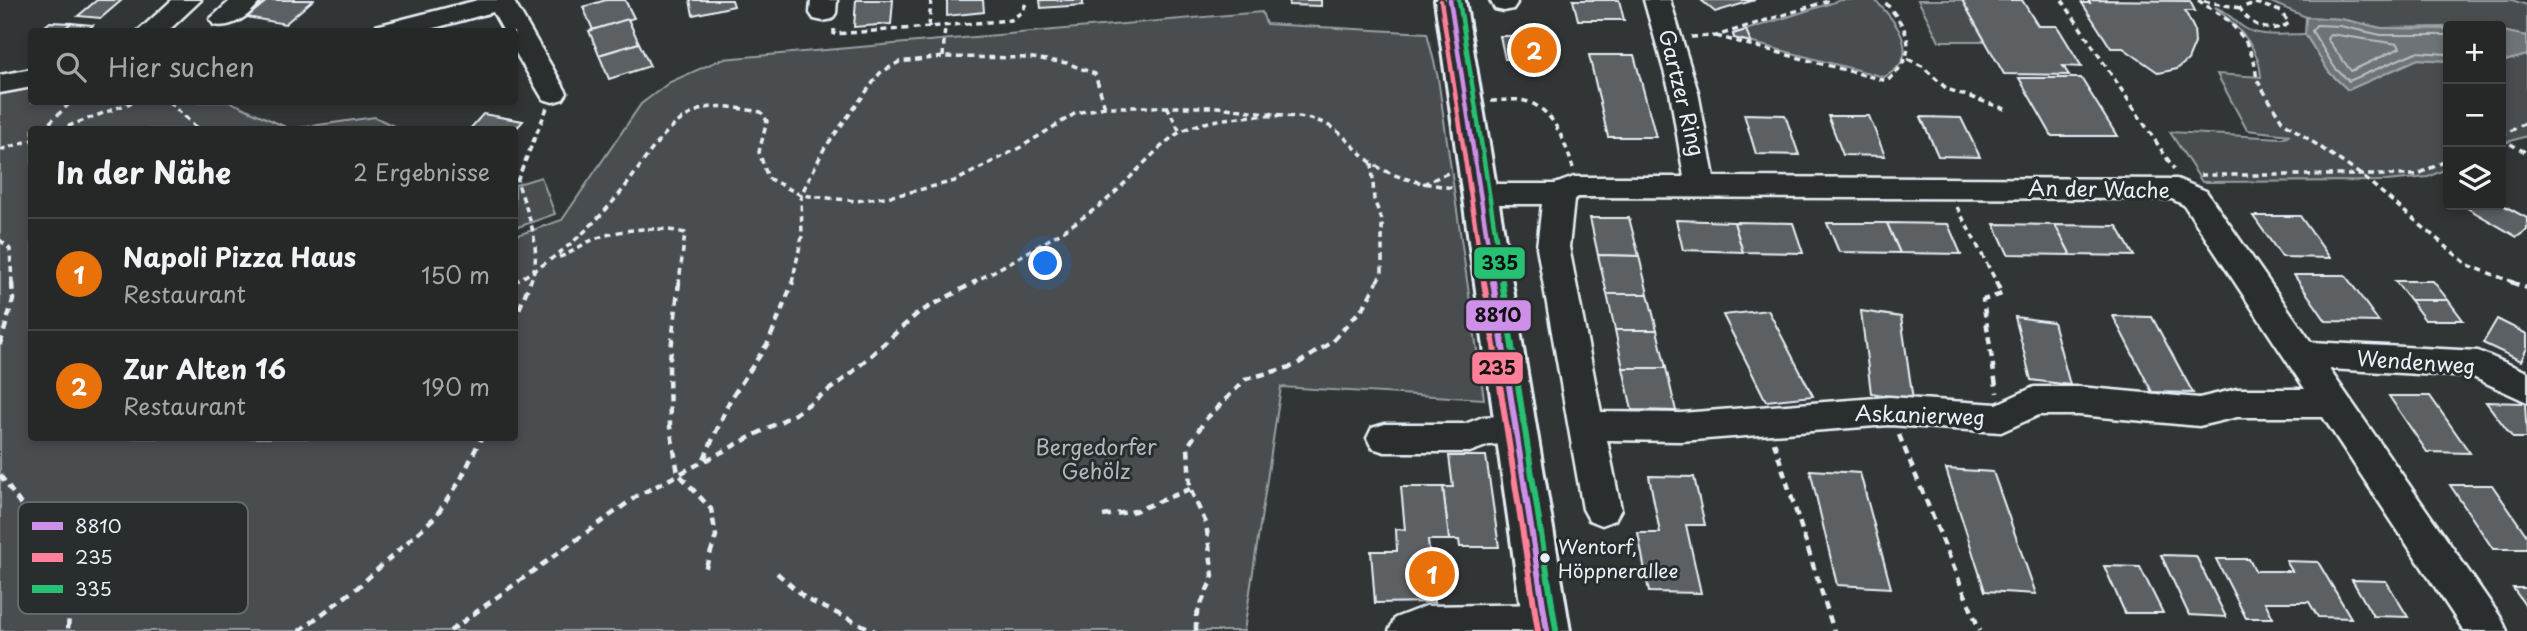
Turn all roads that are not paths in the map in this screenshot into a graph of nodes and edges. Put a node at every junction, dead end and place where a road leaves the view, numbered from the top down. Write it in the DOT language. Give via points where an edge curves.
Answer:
graph roads {
  1 [pos="188,0"];
  2 [pos="248,0"];
  3 [pos="1450,0"];
  4 [pos="1657,0"];
  5 [pos="500,1"];
  6 [pos="223,19"];
  7 [pos="155,28"];
  8 [pos="401,28"];
  9 [pos="516,28"];
  10 [pos="518,32"];
  11 [pos="28,79"];
  12 [pos="0,84"];
  13 [pos="553,93"];
  14 [pos="1471,184"];
  15 [pos="1700,187"];
  16 [pos="1567,190"];
  17 [pos="2301,355"];
  18 [pos="2527,388"];
  19 [pos="2333,403"];
  20 [pos="1586,426"];
  21 [pos="1517,429"];
  22 [pos="1385,438"];
  23 [pos="1602,509"];
  24 [pos="1546,626"];
  25 [pos="1409,631"];
  26 [pos="2487,631"];
  1 -- 7 [label="street"];
  2 -- 6 [label="street"];
  3 -- 14 [label="main road" via="1467,100"];
  4 -- 15 [label="street, Gartzer Ring" via="1698,151"];
  5 -- 8 [label="street"];
  5 -- 9 [label="street"];
  10 -- 13 [label="street"];
  11 -- 12 [label="street"];
  14 -- 16 [label="street, An der Wache"];
  14 -- 21 [label="main road"];
  15 -- 16 [label="street, An der Wache"];
  15 -- 17 [label="street, An der Wache" via="1948,189 2042,177 2177,189 2195,198"];
  16 -- 20 [label="street" via="1553,247"];
  17 -- 18 [label="street, Wendenweg" via="2478,364"];
  17 -- 19 [label="street, An der Wache"];
  19 -- 20 [label="street, Askanierweg" via="2237,403 2199,412 2034,401 2001,418 1889,411 1681,427"];
  19 -- 26 [label="street, An der Wache"];
  20 -- 23 [label="street"];
  21 -- 22 [label="street" via="1483,431 1470,438"];
  21 -- 24 [label="main road"];
  24 -- 25 [label="street" via="1426,624"];
}
